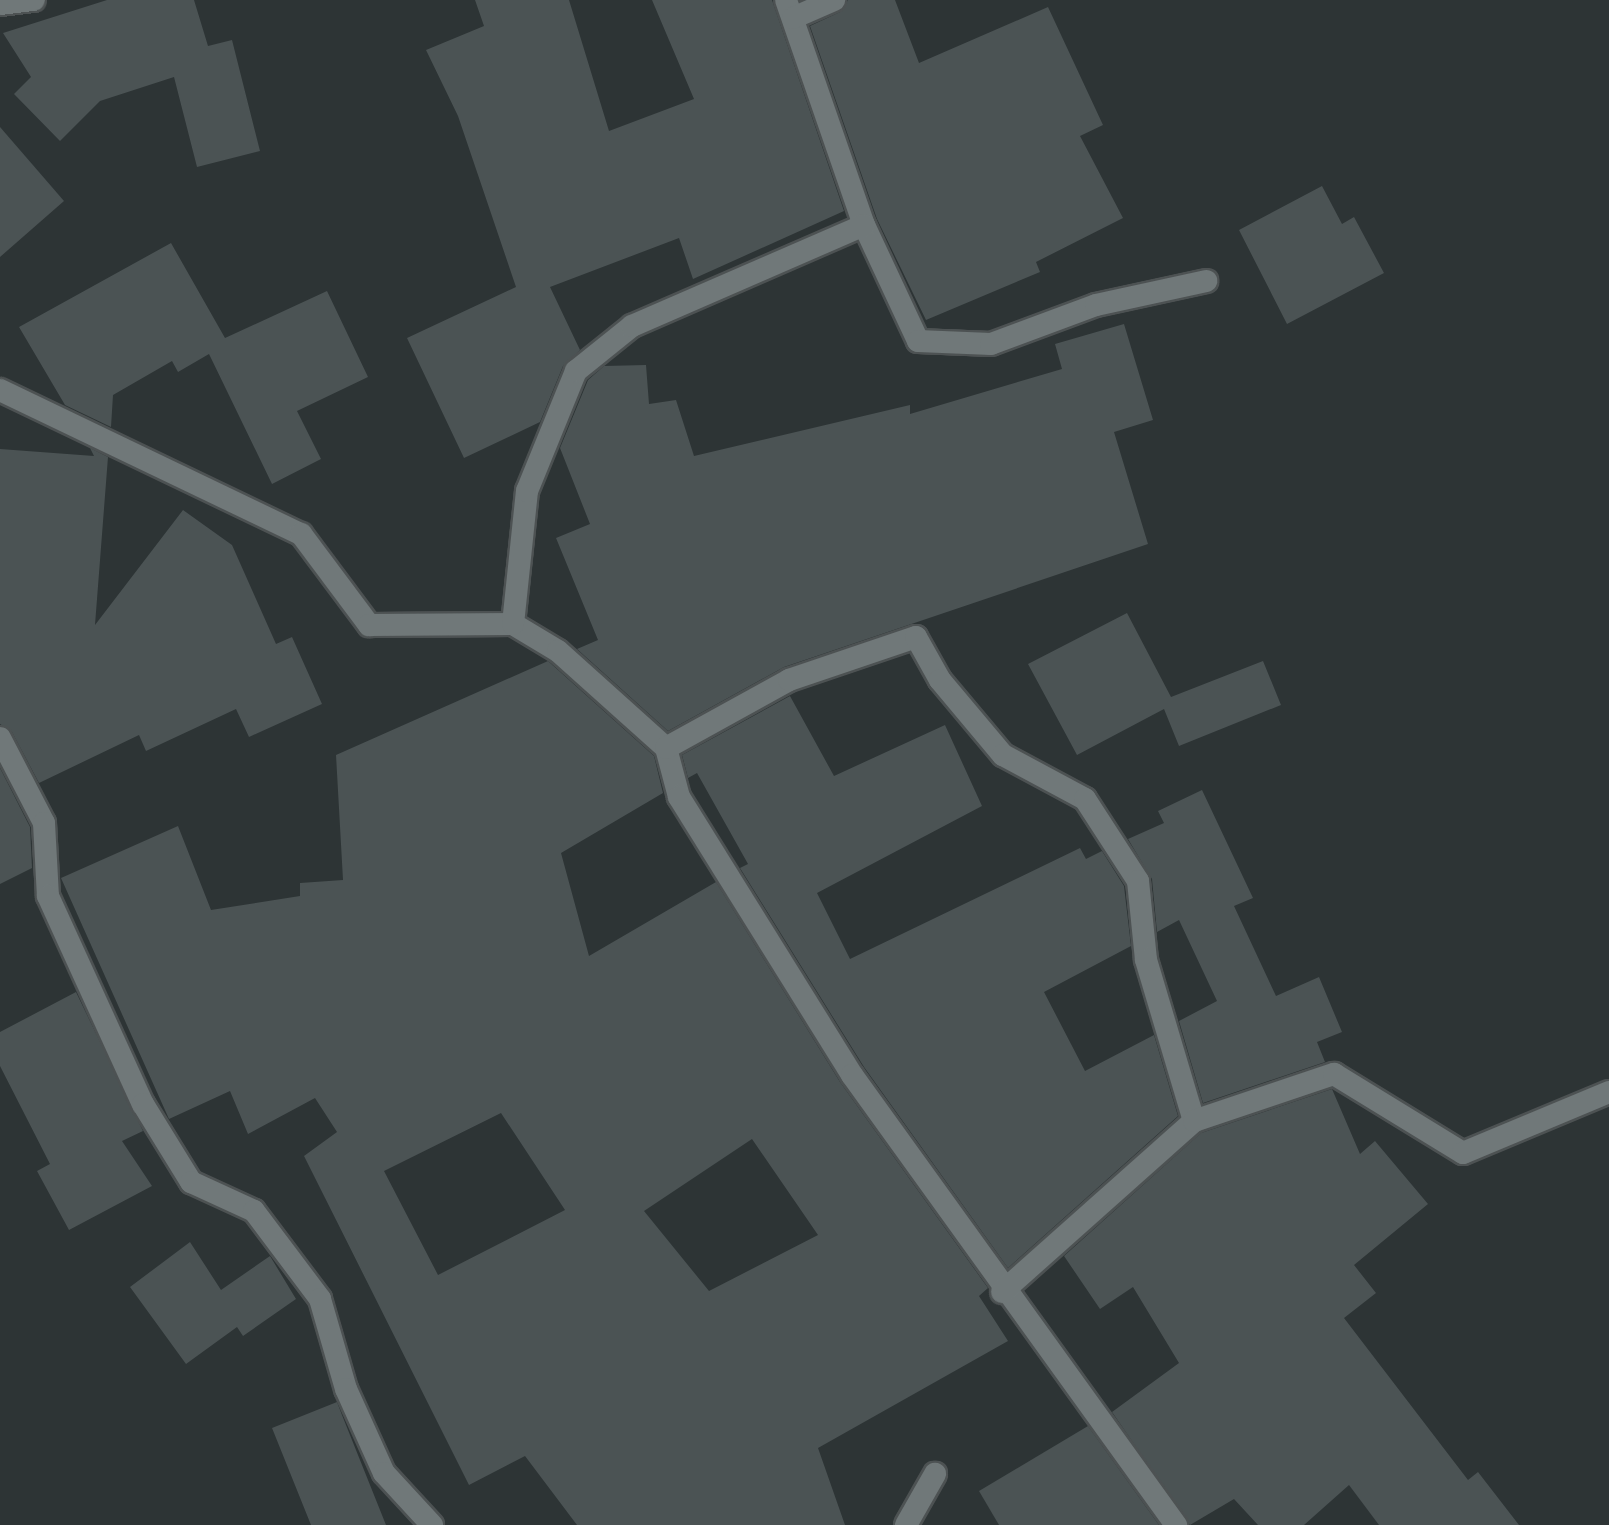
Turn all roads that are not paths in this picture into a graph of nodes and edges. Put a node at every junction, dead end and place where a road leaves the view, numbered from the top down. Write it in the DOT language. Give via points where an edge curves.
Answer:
graph roads {
  1 [pos="34,0"];
  2 [pos="834,0"];
  3 [pos="0,4"];
  4 [pos="790,9"];
  5 [pos="864,225"];
  6 [pos="1206,281"];
  7 [pos="0,390"];
  8 [pos="513,624"];
  9 [pos="0,738"];
  10 [pos="666,748"];
  11 [pos="1609,1092"];
  12 [pos="1194,1121"];
  13 [pos="1002,1292"];
  14 [pos="935,1474"];
  15 [pos="432,1525"];
  16 [pos="906,1525"];
  17 [pos="1176,1525"];
  1 -- 3 [label="street"];
  2 -- 4 [label="street"];
  4 -- 5 [label="street"];
  5 -- 6 [label="street" via="918,341 991,344 1096,305"];
  5 -- 8 [label="street" via="632,326 576,371 527,491"];
  7 -- 8 [label="street" via="301,534 369,625"];
  8 -- 10 [label="street" via="558,651"];
  9 -- 15 [label="street" via="44,823 48,896 143,1104 191,1182 254,1211 320,1299 346,1389 384,1473"];
  10 -- 12 [label="street" via="789,680 916,637 940,680 1003,755 1085,799 1138,881 1146,960"];
  10 -- 13 [label="street" via="679,797 852,1075"];
  11 -- 12 [label="street" via="1463,1153 1334,1074"];
  12 -- 13 [label="street"];
  13 -- 17 [label="street"];
  14 -- 16 [label="street"];
}
